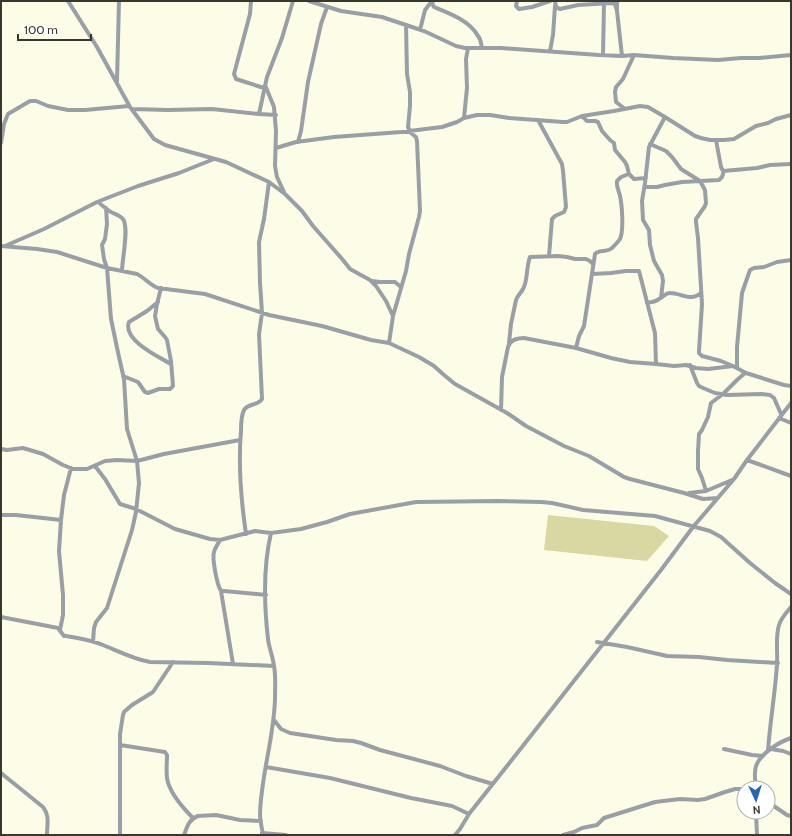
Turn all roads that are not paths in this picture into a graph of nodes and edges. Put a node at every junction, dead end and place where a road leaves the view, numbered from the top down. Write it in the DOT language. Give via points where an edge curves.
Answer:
graph roads {
  1 [pos="68,1"];
  2 [pos="119,1"];
  3 [pos="251,1"];
  4 [pos="293,1"];
  5 [pos="309,1"];
  6 [pos="433,1"];
  7 [pos="516,1"];
  8 [pos="550,1"];
  9 [pos="617,1"];
  10 [pos="321,3"];
  11 [pos="555,3"];
  12 [pos="604,4"];
  13 [pos="327,7"];
  14 [pos="617,11"];
  15 [pos="406,25"];
  16 [pos="420,30"];
  17 [pos="468,48"];
  18 [pos="482,48"];
  19 [pos="550,51"];
  20 [pos="603,55"];
  21 [pos="634,55"];
  22 [pos="791,55"];
  23 [pos="622,56"];
  24 [pos="117,82"];
  25 [pos="265,86"];
  26 [pos="130,107"];
  27 [pos="625,109"];
  28 [pos="259,114"];
  29 [pos="276,115"];
  30 [pos="791,115"];
  31 [pos="582,116"];
  32 [pos="665,117"];
  33 [pos="464,118"];
  34 [pos="538,120"];
  35 [pos="410,131"];
  36 [pos="716,140"];
  37 [pos="298,142"];
  38 [pos="1,143"];
  39 [pos="650,144"];
  40 [pos="276,148"];
  41 [pos="214,159"];
  42 [pos="791,164"];
  43 [pos="724,171"];
  44 [pos="629,174"];
  45 [pos="646,178"];
  46 [pos="700,181"];
  47 [pos="269,182"];
  48 [pos="645,187"];
  49 [pos="285,194"];
  50 [pos="98,202"];
  51 [pos="106,208"];
  52 [pos="2,246"];
  53 [pos="549,256"];
  54 [pos="791,260"];
  55 [pos="593,264"];
  56 [pos="107,268"];
  57 [pos="122,271"];
  58 [pos="592,274"];
  59 [pos="370,280"];
  60 [pos="401,287"];
  61 [pos="161,288"];
  62 [pos="701,293"];
  63 [pos="661,298"];
  64 [pos="158,302"];
  65 [pos="647,303"];
  66 [pos="262,313"];
  67 [pos="393,316"];
  68 [pos="389,343"];
  69 [pos="509,343"];
  70 [pos="576,348"];
  71 [pos="171,364"];
  72 [pos="656,364"];
  73 [pos="690,366"];
  74 [pos="735,367"];
  75 [pos="745,373"];
  76 [pos="123,376"];
  77 [pos="791,386"];
  78 [pos="723,394"];
  79 [pos="791,403"];
  80 [pos="501,410"];
  81 [pos="780,416"];
  82 [pos="791,423"];
  83 [pos="240,440"];
  84 [pos="1,449"];
  85 [pos="747,460"];
  86 [pos="137,461"];
  87 [pos="95,466"];
  88 [pos="71,468"];
  89 [pos="791,476"];
  90 [pos="732,480"];
  91 [pos="706,491"];
  92 [pos="686,494"];
  93 [pos="718,498"];
  94 [pos="136,509"];
  95 [pos="1,514"];
  96 [pos="61,520"];
  97 [pos="693,527"];
  98 [pos="271,533"];
  99 [pos="246,534"];
  100 [pos="220,540"];
  101 [pos="221,591"];
  102 [pos="791,594"];
  103 [pos="266,595"];
  104 [pos="791,607"];
  105 [pos="1,616"];
  106 [pos="60,630"];
  107 [pos="93,642"];
  108 [pos="597,642"];
  109 [pos="604,643"];
  110 [pos="173,662"];
  111 [pos="778,663"];
  112 [pos="233,664"];
  113 [pos="274,666"];
  114 [pos="274,720"];
  115 [pos="791,738"];
  116 [pos="120,745"];
  117 [pos="724,749"];
  118 [pos="770,750"];
  119 [pos="791,754"];
  120 [pos="763,756"];
  121 [pos="266,767"];
  122 [pos="1,773"];
  123 [pos="755,780"];
  124 [pos="493,784"];
  125 [pos="736,789"];
  126 [pos="776,807"];
  127 [pos="470,814"];
  128 [pos="791,816"];
  129 [pos="193,818"];
  130 [pos="756,820"];
  131 [pos="261,821"];
  132 [pos="262,834"];
  133 [pos="47,835"];
  134 [pos="120,835"];
  135 [pos="184,835"];
  136 [pos="286,835"];
  137 [pos="455,835"];
  138 [pos="563,835"];
  139 [pos="756,835"];
  1 -- 24 [label="street"];
  2 -- 24 [label="street"];
  3 -- 25 [label="street" via="234,74 236,79"];
  4 -- 25 [label="street"];
  5 -- 10 [label="street"];
  6 -- 16 [label="street" via="425,10"];
  6 -- 18 [label="street" via="434,6 472,28 478,34"];
  7 -- 8 [label="street" via="519,9"];
  9 -- 14 [label="street"];
  10 -- 13 [label="street"];
  11 -- 12 [label="street" via="560,9"];
  11 -- 19 [label="street"];
  12 -- 14 [label="street" via="614,4"];
  12 -- 20 [label="street"];
  13 -- 15 [label="street" via="382,17"];
  13 -- 37 [label="street" via="308,82"];
  14 -- 23 [label="street"];
  15 -- 16 [label="street"];
  15 -- 35 [label="street"];
  16 -- 17 [label="street" via="456,46"];
  17 -- 18 [label="street"];
  17 -- 33 [label="street"];
  18 -- 19 [label="street"];
  19 -- 20 [label="street"];
  20 -- 23 [label="street"];
  21 -- 22 [label="street" via="718,60"];
  21 -- 23 [label="street"];
  21 -- 27 [label="street" via="615,92 616,102"];
  24 -- 26 [label="street"];
  25 -- 28 [label="street"];
  25 -- 29 [label="street" via="274,104"];
  26 -- 28 [label="street" via="168,110 212,109"];
  26 -- 38 [label="street" via="68,110 30,101 8,114"];
  26 -- 41 [label="street" via="154,139 160,143"];
  27 -- 31 [label="street"];
  27 -- 32 [label="street" via="643,106"];
  28 -- 29 [label="street"];
  29 -- 40 [label="street"];
  30 -- 36 [label="street" via="756,126 734,139"];
  31 -- 34 [label="street" via="563,122"];
  31 -- 44 [label="street" via="587,121 598,122 602,131 614,143 615,150 625,162"];
  32 -- 36 [label="street" via="695,136"];
  32 -- 39 [label="street"];
  33 -- 34 [label="street" via="490,114"];
  33 -- 35 [label="street" via="442,127"];
  34 -- 53 [label="street" via="562,164 566,207 564,212 552,219"];
  35 -- 37 [label="street"];
  35 -- 60 [label="street" via="417,141 420,211"];
  36 -- 43 [label="street"];
  37 -- 40 [label="street"];
  39 -- 45 [label="street"];
  39 -- 46 [label="street" via="666,151 682,169"];
  40 -- 49 [label="street" via="277,177"];
  41 -- 47 [label="street"];
  41 -- 50 [label="street"];
  42 -- 43 [label="street"];
  43 -- 46 [label="street" via="719,180"];
  44 -- 45 [label="street" via="634,178"];
  44 -- 55 [label="street" via="616,182 622,218 620,237 608,251 596,252"];
  45 -- 48 [label="street"];
  46 -- 48 [label="street"];
  46 -- 62 [label="street" via="705,190 706,203 696,219"];
  47 -- 49 [label="street"];
  47 -- 66 [label="street" via="259,242"];
  48 -- 63 [label="street" via="642,201 643,220 649,230 654,261 662,275"];
  49 -- 59 [label="street" via="350,269"];
  50 -- 51 [label="street"];
  50 -- 52 [label="street" via="44,229"];
  51 -- 56 [label="street" via="106,237 102,245"];
  51 -- 57 [label="street" via="123,218 126,223"];
  52 -- 56 [label="street" via="57,252"];
  53 -- 55 [label="street" via="586,259"];
  53 -- 69 [label="street" via="529,258 526,283 516,300"];
  54 -- 74 [label="street" via="750,270 742,293"];
  55 -- 58 [label="street"];
  56 -- 57 [label="street"];
  56 -- 76 [label="street" via="110,313"];
  57 -- 61 [label="street" via="142,276"];
  58 -- 65 [label="street" via="638,270"];
  58 -- 70 [label="street" via="584,326"];
  59 -- 60 [label="street" via="394,282"];
  59 -- 67 [label="street" via="386,301"];
  60 -- 67 [label="street"];
  61 -- 64 [label="street"];
  61 -- 66 [label="street" via="205,294"];
  62 -- 63 [label="street" via="695,297 668,293"];
  62 -- 74 [label="street" via="699,353"];
  63 -- 65 [label="street"];
  64 -- 71 [label="street" via="156,324 167,340"];
  64 -- 71 [label="street" via="129,322 128,327 136,342"];
  65 -- 72 [label="street" via="656,333"];
  66 -- 68 [label="street"];
  66 -- 83 [label="street" via="259,334 262,400 249,406 242,415"];
  67 -- 68 [label="street"];
  68 -- 80 [label="street" via="419,357 455,384"];
  69 -- 70 [label="street" via="524,338"];
  69 -- 80 [label="street" via="502,376"];
  70 -- 72 [label="street" via="630,362"];
  71 -- 76 [label="street" via="173,384 170,389 146,393 138,382"];
  72 -- 73 [label="street"];
  73 -- 74 [label="street"];
  73 -- 78 [label="street" via="699,386"];
  74 -- 75 [label="street"];
  75 -- 77 [label="street"];
  75 -- 78 [label="street"];
  76 -- 86 [label="street" via="127,429"];
  78 -- 81 [label="street" via="770,395 774,398"];
  78 -- 91 [label="street" via="711,403 698,439 698,469"];
  79 -- 81 [label="street"];
  80 -- 92 [label="street" via="526,426 589,456 624,477"];
  81 -- 82 [label="street"];
  81 -- 85 [label="street"];
  83 -- 86 [label="street"];
  83 -- 99 [label="street" via="241,500"];
  84 -- 88 [label="street" via="30,449"];
  85 -- 89 [label="street"];
  85 -- 90 [label="street"];
  86 -- 87 [label="street" via="105,461"];
  86 -- 94 [label="street" via="139,483"];
  87 -- 88 [label="street" via="87,469"];
  87 -- 94 [label="street" via="120,504"];
  88 -- 96 [label="street"];
  90 -- 91 [label="street"];
  90 -- 93 [label="street"];
  91 -- 92 [label="street"];
  92 -- 93 [label="street" via="703,499"];
  93 -- 97 [label="street"];
  94 -- 100 [label="street" via="175,529"];
  94 -- 107 [label="street" via="109,603 97,619 94,628"];
  95 -- 96 [label="street"];
  96 -- 106 [label="street" via="59,551 63,595"];
  97 -- 98 [label="street" via="655,516 583,510 547,503 416,502 350,514 301,529"];
  97 -- 102 [label="street" via="721,537"];
  97 -- 109 [label="street"];
  98 -- 99 [label="street" via="255,531"];
  98 -- 103 [label="street"];
  99 -- 100 [label="street"];
  100 -- 101 [label="street" via="214,552 218,587"];
  101 -- 103 [label="street"];
  101 -- 112 [label="street"];
  103 -- 113 [label="street" via="267,624"];
  104 -- 111 [label="street" via="779,626"];
  105 -- 106 [label="street"];
  106 -- 107 [label="street" via="64,636"];
  107 -- 110 [label="street" via="150,662"];
  108 -- 109 [label="street"];
  109 -- 111 [label="street" via="667,656"];
  109 -- 124 [label="street"];
  110 -- 112 [label="street"];
  110 -- 116 [label="street" via="153,692 124,712"];
  111 -- 118 [label="street"];
  112 -- 113 [label="street"];
  113 -- 114 [label="street"];
  114 -- 121 [label="street"];
  114 -- 124 [label="street" via="281,729 290,733 361,743"];
  115 -- 118 [label="street"];
  116 -- 129 [label="street" via="165,752 167,780 179,803"];
  116 -- 134 [label="street"];
  117 -- 120 [label="street"];
  118 -- 119 [label="street"];
  118 -- 120 [label="street"];
  120 -- 123 [label="street" via="756,766"];
  121 -- 127 [label="street" via="330,778 452,806"];
  121 -- 131 [label="street"];
  122 -- 133 [label="street" via="46,811"];
  124 -- 127 [label="street"];
  125 -- 138 [label="street" via="705,799 655,802 604,818 596,825"];
  126 -- 128 [label="street"];
  127 -- 137 [label="street"];
  129 -- 131 [label="street" via="216,816"];
  129 -- 135 [label="street"];
  130 -- 139 [label="street"];
  131 -- 132 [label="street"];
  132 -- 136 [label="street"];
}
